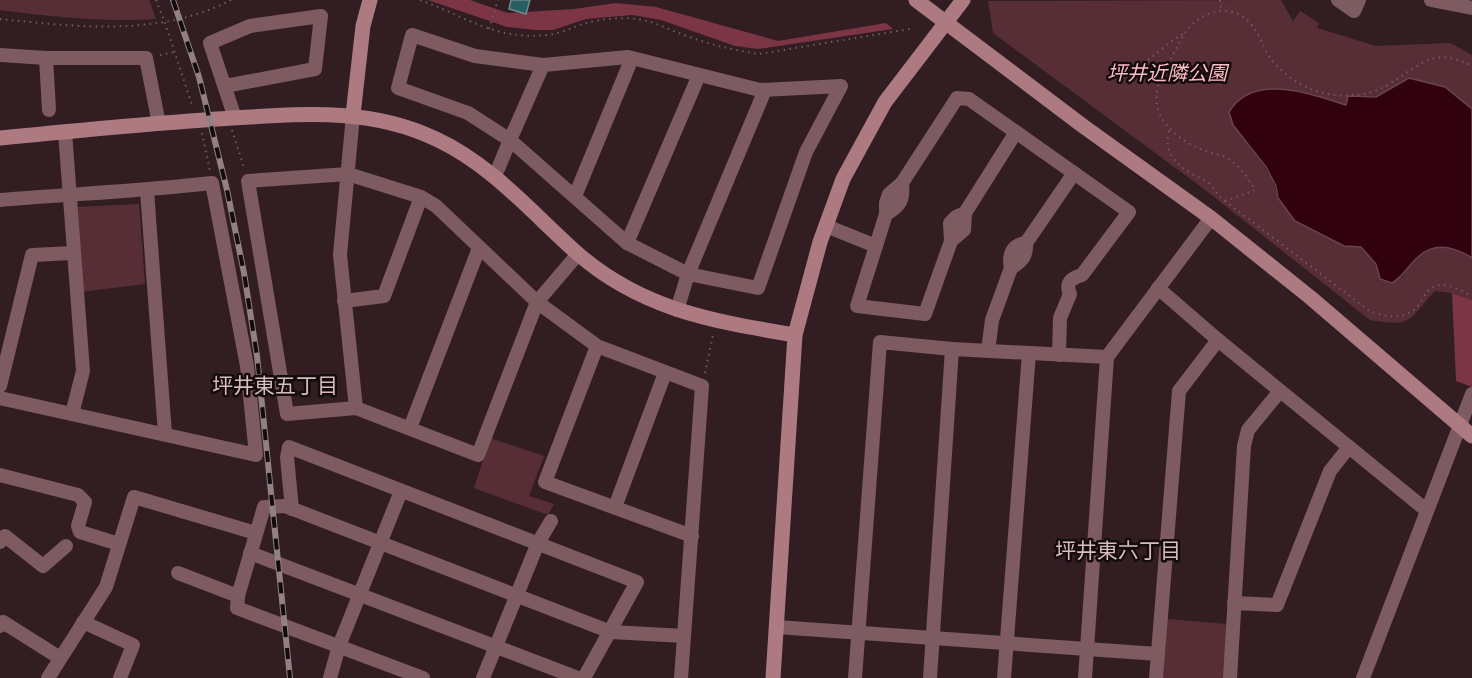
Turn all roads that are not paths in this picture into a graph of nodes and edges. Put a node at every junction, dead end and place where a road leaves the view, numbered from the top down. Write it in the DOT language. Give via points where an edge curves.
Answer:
graph roads {
  1 [pos="916,0"];
  2 [pos="963,0"];
  3 [pos="1338,0"];
  4 [pos="1359,0"];
  5 [pos="1431,0"];
  6 [pos="370,2"];
  7 [pos="1472,8"];
  8 [pos="946,22"];
  9 [pos="0,55"];
  10 [pos="46,58"];
  11 [pos="632,58"];
  12 [pos="543,65"];
  13 [pos="699,75"];
  14 [pos="225,86"];
  15 [pos="765,90"];
  16 [pos="49,110"];
  17 [pos="353,115"];
  18 [pos="233,123"];
  19 [pos="159,124"];
  20 [pos="65,132"];
  21 [pos="1016,132"];
  22 [pos="0,138"];
  23 [pos="510,140"];
  24 [pos="1074,173"];
  25 [pos="348,174"];
  26 [pos="493,176"];
  27 [pos="147,191"];
  28 [pos="69,194"];
  29 [pos="575,196"];
  30 [pos="422,197"];
  31 [pos="0,200"];
  32 [pos="1211,218"];
  33 [pos="826,226"];
  34 [pos="627,243"];
  35 [pos="876,246"];
  36 [pos="479,248"];
  37 [pos="73,253"];
  38 [pos="578,254"];
  39 [pos="688,274"];
  40 [pos="1158,288"];
  41 [pos="344,301"];
  42 [pos="537,302"];
  43 [pos="677,310"];
  44 [pos="795,335"];
  45 [pos="1218,340"];
  46 [pos="597,346"];
  47 [pos="952,349"];
  48 [pos="988,351"];
  49 [pos="1029,352"];
  50 [pos="1059,355"];
  51 [pos="1107,357"];
  52 [pos="665,373"];
  53 [pos="0,386"];
  54 [pos="1280,391"];
  55 [pos="1472,394"];
  56 [pos="0,398"];
  57 [pos="356,408"];
  58 [pos="72,414"];
  59 [pos="1460,425"];
  60 [pos="410,428"];
  61 [pos="165,434"];
  62 [pos="1472,436"];
  63 [pos="1350,447"];
  64 [pos="0,475"];
  65 [pos="401,491"];
  66 [pos="615,507"];
  67 [pos="292,509"];
  68 [pos="1426,510"];
  69 [pos="551,521"];
  70 [pos="256,533"];
  71 [pos="692,536"];
  72 [pos="0,542"];
  73 [pos="380,542"];
  74 [pos="538,543"];
  75 [pos="119,544"];
  76 [pos="66,546"];
  77 [pos="250,553"];
  78 [pos="178,573"];
  79 [pos="359,595"];
  80 [pos="517,595"];
  81 [pos="238,596"];
  82 [pos="1234,603"];
  83 [pos="83,622"];
  84 [pos="0,626"];
  85 [pos="777,627"];
  86 [pos="611,632"];
  87 [pos="858,633"];
  88 [pos="684,636"];
  89 [pos="933,638"];
  90 [pos="1006,644"];
  91 [pos="339,646"];
  92 [pos="495,647"];
  93 [pos="1087,649"];
  94 [pos="1158,654"];
  95 [pos="60,658"];
  96 [pos="48,678"];
  97 [pos="120,678"];
  98 [pos="330,678"];
  99 [pos="423,678"];
  100 [pos="483,678"];
  101 [pos="578,678"];
  102 [pos="584,678"];
  103 [pos="681,678"];
  104 [pos="773,678"];
  105 [pos="855,678"];
  106 [pos="930,678"];
  107 [pos="1004,678"];
  108 [pos="1085,678"];
  109 [pos="1156,678"];
  110 [pos="1230,678"];
  111 [pos="1363,678"];
  1 -- 8 [label="street"];
  2 -- 8 [label="street"];
  3 -- 4 [label="street" via="1354,11"];
  5 -- 7 [label="street"];
  6 -- 17 [label="street" via="363,26"];
  8 -- 32 [label="street"];
  8 -- 33 [label="street" via="885,102 843,179"];
  9 -- 10 [label="street"];
  10 -- 16 [label="street"];
  10 -- 19 [label="street" via="146,58"];
  11 -- 12 [label="street"];
  11 -- 13 [label="street"];
  11 -- 29 [label="street"];
  12 -- 23 [label="street"];
  12 -- 23 [label="street" via="475,56 412,35 398,88 468,113"];
  13 -- 15 [label="street"];
  13 -- 34 [label="street"];
  14 -- 14 [label="street" via="210,43 250,26 321,16 315,69"];
  14 -- 18 [label="street"];
  15 -- 39 [label="street"];
  15 -- 39 [label="street" via="840,86 806,152 758,288"];
  17 -- 18 [label="street" via="323,113"];
  17 -- 25 [label="street"];
  17 -- 26 [label="street" via="376,118 437,139"];
  18 -- 19 [label="street" via="199,120"];
  19 -- 20 [label="street"];
  20 -- 22 [label="street"];
  20 -- 28 [label="street"];
  21 -- 24 [label="street"];
  21 -- 35 [label="street" via="969,99 957,98 902,183 902,200 886,214"];
  21 -- 35 [label="street" via="965,213 964,230 951,241 926,314 857,306"];
  23 -- 26 [label="street"];
  23 -- 29 [label="street"];
  24 -- 48 [label="street" via="1026,243 1024,258 1011,268 992,320"];
  24 -- 50 [label="street" via="1129,212 1082,275 1082,288 1070,294 1060,318"];
  25 -- 30 [label="street"];
  25 -- 41 [label="street" via="340,255"];
  25 -- 57 [label="street" via="249,181 287,414"];
  26 -- 38 [label="street"];
  27 -- 28 [label="street"];
  27 -- 61 [label="street"];
  27 -- 61 [label="street" via="212,183 247,366 256,455"];
  28 -- 31 [label="street"];
  28 -- 37 [label="street"];
  29 -- 34 [label="street"];
  30 -- 36 [label="street"];
  30 -- 41 [label="street" via="384,296"];
  32 -- 40 [label="street"];
  32 -- 59 [label="street"];
  33 -- 35 [label="street"];
  33 -- 44 [label="street"];
  34 -- 39 [label="street"];
  36 -- 42 [label="street"];
  36 -- 60 [label="street"];
  37 -- 53 [label="street" via="32,255"];
  37 -- 58 [label="street" via="83,371"];
  38 -- 42 [label="street"];
  38 -- 43 [label="street" via="628,290"];
  39 -- 43 [label="street"];
  40 -- 45 [label="street"];
  40 -- 51 [label="street"];
  41 -- 57 [label="street"];
  42 -- 46 [label="street"];
  42 -- 60 [label="street" via="478,455"];
  43 -- 44 [label="street"];
  44 -- 85 [label="street"];
  45 -- 54 [label="street"];
  45 -- 94 [label="street" via="1179,391"];
  46 -- 52 [label="street"];
  46 -- 66 [label="street" via="545,482"];
  47 -- 48 [label="street"];
  47 -- 87 [label="street" via="880,342"];
  47 -- 89 [label="street"];
  48 -- 49 [label="street"];
  49 -- 50 [label="street"];
  49 -- 90 [label="street"];
  50 -- 51 [label="street"];
  51 -- 93 [label="street"];
  52 -- 66 [label="street"];
  52 -- 71 [label="street" via="702,386"];
  54 -- 63 [label="street"];
  54 -- 82 [label="street" via="1248,430 1244,446"];
  55 -- 59 [label="street"];
  56 -- 58 [label="street"];
  57 -- 60 [label="street"];
  58 -- 61 [label="street"];
  59 -- 62 [label="street"];
  59 -- 68 [label="street"];
  63 -- 68 [label="street"];
  63 -- 82 [label="street" via="1330,471 1277,605"];
  64 -- 75 [label="street" via="78,495 85,501 78,526 81,532"];
  65 -- 67 [label="street" via="289,447 286,457"];
  65 -- 73 [label="street"];
  65 -- 74 [label="street"];
  66 -- 71 [label="street"];
  67 -- 70 [label="street" via="264,507"];
  67 -- 73 [label="street"];
  68 -- 111 [label="street"];
  69 -- 74 [label="street"];
  70 -- 75 [label="street" via="134,497"];
  70 -- 77 [label="street"];
  71 -- 88 [label="street"];
  72 -- 76 [label="street" via="5,536 43,566"];
  73 -- 79 [label="street"];
  73 -- 80 [label="street"];
  74 -- 80 [label="street"];
  74 -- 86 [label="street" via="637,582"];
  75 -- 83 [label="street" via="106,587"];
  77 -- 79 [label="street"];
  77 -- 81 [label="street"];
  78 -- 81 [label="street"];
  79 -- 91 [label="street"];
  79 -- 92 [label="street"];
  80 -- 86 [label="street"];
  80 -- 92 [label="street"];
  81 -- 91 [label="street" via="237,608"];
  82 -- 110 [label="street"];
  83 -- 95 [label="street"];
  83 -- 97 [label="street" via="133,645"];
  84 -- 95 [label="street" via="3,622"];
  85 -- 87 [label="street"];
  85 -- 104 [label="street"];
  86 -- 88 [label="street"];
  86 -- 102 [label="street"];
  87 -- 89 [label="street"];
  87 -- 105 [label="street"];
  88 -- 103 [label="street"];
  89 -- 90 [label="street"];
  89 -- 106 [label="street"];
  90 -- 93 [label="street"];
  90 -- 107 [label="street"];
  91 -- 98 [label="street"];
  91 -- 99 [label="street"];
  92 -- 100 [label="street"];
  92 -- 101 [label="street"];
  93 -- 94 [label="street"];
  93 -- 108 [label="street"];
  94 -- 109 [label="street"];
  95 -- 96 [label="street"];
}
